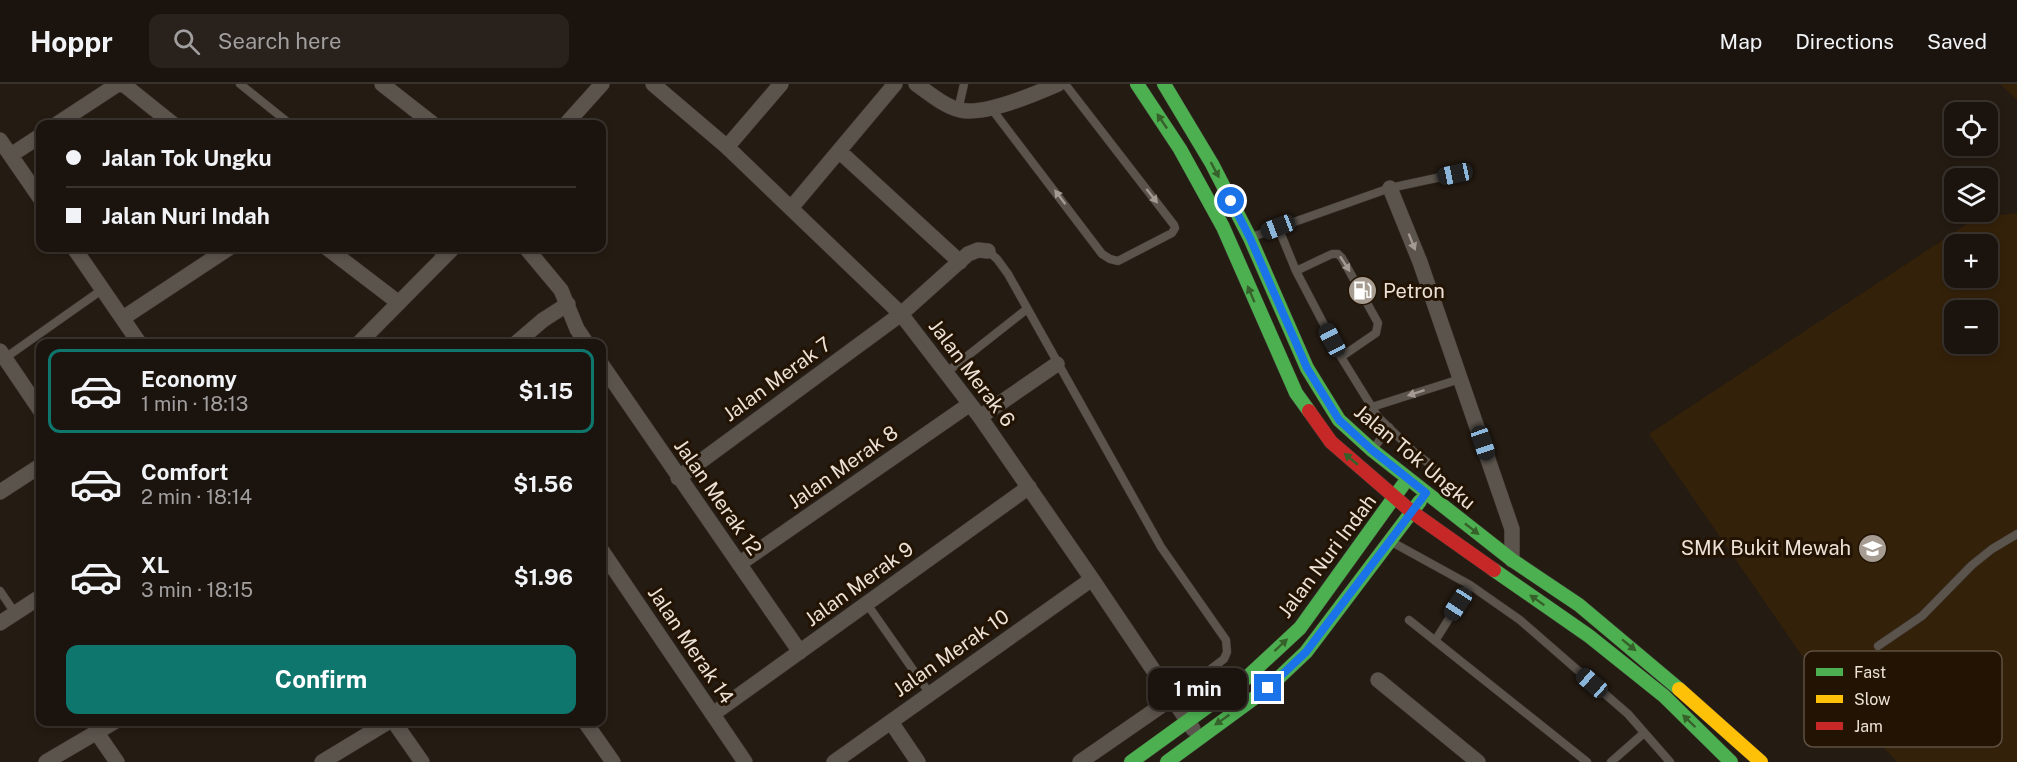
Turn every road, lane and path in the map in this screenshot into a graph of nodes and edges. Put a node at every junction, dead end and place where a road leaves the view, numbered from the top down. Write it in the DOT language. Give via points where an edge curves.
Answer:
graph roads {
  1 [pos="118,84"];
  2 [pos="123,84"];
  3 [pos="240,84"];
  4 [pos="382,84"];
  5 [pos="602,84"];
  6 [pos="653,84"];
  7 [pos="781,84"];
  8 [pos="895,84"];
  9 [pos="916,84"];
  10 [pos="964,84"];
  11 [pos="1058,84"];
  12 [pos="1065,84"];
  13 [pos="1137,84"];
  14 [pos="1164,84"];
  15 [pos="401,90"];
  16 [pos="991,108"];
  17 [pos="958,110"];
  18 [pos="63,120"];
  19 [pos="168,120"];
  20 [pos="285,120"];
  21 [pos="429,120"];
  22 [pos="570,120"];
  23 [pos="36,139"];
  24 [pos="0,140"];
  25 [pos="727,147"];
  26 [pos="839,151"];
  27 [pos="11,155"];
  28 [pos="1455,174"];
  29 [pos="1390,188"];
  30 [pos="36,192"];
  31 [pos="790,208"];
  32 [pos="1278,227"];
  33 [pos="1250,238"];
  34 [pos="988,251"];
  35 [pos="77,252"];
  36 [pos="223,252"];
  37 [pos="332,252"];
  38 [pos="442,252"];
  39 [pos="529,252"];
  40 [pos="960,262"];
  41 [pos="1296,271"];
  42 [pos="103,290"];
  43 [pos="399,303"];
  44 [pos="568,304"];
  45 [pos="1027,309"];
  46 [pos="901,314"];
  47 [pos="123,318"];
  48 [pos="137,339"];
  49 [pos="363,339"];
  50 [pos="520,339"];
  51 [pos="584,339"];
  52 [pos="2,357"];
  53 [pos="1341,357"];
  54 [pos="1057,364"];
  55 [pos="606,371"];
  56 [pos="947,372"];
  57 [pos="1460,379"];
  58 [pos="36,404"];
  59 [pos="970,404"];
  60 [pos="1372,407"];
  61 [pos="980,417"];
  62 [pos="1389,427"];
  63 [pos="1372,450"];
  64 [pos="1432,466"];
  65 [pos="36,469"];
  66 [pos="678,478"];
  67 [pos="1408,479"];
  68 [pos="1029,487"];
  69 [pos="0,492"];
  70 [pos="1426,493"];
  71 [pos="1395,497"];
  72 [pos="1412,512"];
  73 [pos="2017,534"];
  74 [pos="1390,541"];
  75 [pos="606,557"];
  76 [pos="1512,560"];
  77 [pos="739,564"];
  78 [pos="1092,579"];
  79 [pos="1470,585"];
  80 [pos="0,591"];
  81 [pos="36,600"];
  82 [pos="867,604"];
  83 [pos="15,613"];
  84 [pos="1409,620"];
  85 [pos="0,623"];
  86 [pos="1435,641"];
  87 [pos="1878,646"];
  88 [pos="800,652"];
  89 [pos="1378,680"];
  90 [pos="930,694"];
  91 [pos="1171,699"];
  92 [pos="713,714"];
  93 [pos="1186,721"];
  94 [pos="891,722"];
  95 [pos="108,726"];
  96 [pos="381,726"];
  97 [pos="397,726"];
  98 [pos="588,726"];
  99 [pos="1644,732"];
  100 [pos="97,733"];
  101 [pos="1198,737"];
  102 [pos="46,762"];
  103 [pos="117,762"];
  104 [pos="322,762"];
  105 [pos="422,762"];
  106 [pos="614,762"];
  107 [pos="746,762"];
  108 [pos="834,762"];
  109 [pos="918,762"];
  110 [pos="1080,762"];
  111 [pos="1131,762"];
  112 [pos="1167,762"];
  113 [pos="1478,762"];
  114 [pos="1587,762"];
  115 [pos="1611,762"];
  116 [pos="1670,762"];
  117 [pos="1731,762"];
  118 [pos="1761,762"];
  1 -- 18 [label="street"];
  2 -- 19 [label="street"];
  3 -- 20 [label="lane"];
  4 -- 15 [label="street"];
  5 -- 22 [label="street"];
  6 -- 25 [label="street, Jalan Merak 6"];
  7 -- 25 [label="street"];
  8 -- 26 [label="street"];
  9 -- 17 [label="street"];
  10 -- 17 [label="lane"];
  11 -- 16 [label="street"];
  12 -- 16 [label="lane, one-way" via="1175,228 1118,261 1102,254"];
  71 -- 13 [label="main road, Jalan Tok Ungku, one-way" via="1331,442 1296,393 1223,227 1180,149"];
  14 -- 33 [label="main road, Jalan Tok Ungku, one-way"];
  15 -- 21 [label="street"];
  16 -- 17 [label="street"];
  23 -- 27 [label="street"];
  24 -- 27 [label="street"];
  25 -- 31 [label="street, Jalan Merak 6"];
  26 -- 31 [label="street"];
  26 -- 40 [label="street"];
  27 -- 30 [label="street"];
  28 -- 29 [label="lane"];
  29 -- 32 [label="lane"];
  29 -- 57 [label="street, one-way"];
  31 -- 46 [label="street, Jalan Merak 6"];
  32 -- 33 [label="lane"];
  32 -- 41 [label="lane"];
  33 -- 63 [label="main road, Jalan Tok Ungku" via="1307,368 1339,420"];
  34 -- 40 [label="street, Jalan Merak 7" via="978,250"];
  34 -- 45 [label="lane" via="1008,274"];
  35 -- 42 [label="street"];
  36 -- 47 [label="street"];
  37 -- 43 [label="street"];
  38 -- 43 [label="street"];
  39 -- 44 [label="street"];
  40 -- 46 [label="street, Jalan Merak 7"];
  41 -- 53 [label="lane"];
  41 -- 53 [label="lane, one-way" via="1338,254 1378,323 1376,333"];
  42 -- 47 [label="street"];
  42 -- 52 [label="lane"];
  43 -- 49 [label="street"];
  44 -- 50 [label="street"];
  44 -- 51 [label="street"];
  45 -- 54 [label="lane"];
  45 -- 56 [label="lane"];
  46 -- 56 [label="street, Jalan Merak 6"];
  46 -- 66 [label="street, Jalan Merak 7"];
  47 -- 48 [label="street"];
  52 -- 58 [label="street"];
  53 -- 60 [label="lane"];
  54 -- 61 [label="street"];
  54 -- 91 [label="lane" via="1161,547 1226,640 1224,659"];
  55 -- 66 [label="street, Jalan Merak 12"];
  56 -- 59 [label="street, Jalan Merak 6"];
  57 -- 60 [label="lane, one-way"];
  57 -- 76 [label="street" via="1512,529"];
  59 -- 61 [label="street, Jalan Merak 6"];
  59 -- 77 [label="street, Jalan Merak 8"];
  60 -- 62 [label="lane"];
  61 -- 68 [label="street, Jalan Merak 6"];
  62 -- 63 [label="lane"];
  62 -- 64 [label="lane"];
  63 -- 67 [label="main road, Jalan Tok Ungku"];
  65 -- 69 [label="street"];
  66 -- 77 [label="street, Jalan Merak 12"];
  67 -- 70 [label="main road, Jalan Tok Ungku"];
  67 -- 71 [label="main road, Jalan Nuri Indah"];
  68 -- 78 [label="street, Jalan Merak 6"];
  68 -- 82 [label="street, Jalan Merak 9"];
  70 -- 72 [label="main road, Jalan Nuri Indah"];
  70 -- 76 [label="main road, Jalan Tok Ungku, one-way"];
  71 -- 72 [label="main road, Jalan Tok Ungku"];
  93 -- 71 [label="main road, Jalan Nuri Indah, one-way" via="1243,681 1299,628"];
  72 -- 74 [label="main road, Jalan Nuri Indah"];
  117 -- 72 [label="main road, Jalan Tok Ungku, one-way" via="1664,696 1589,636"];
  73 -- 87 [label="lane" via="1972,565 1922,616"];
  74 -- 79 [label="lane"];
  74 -- 101 [label="main road, Jalan Nuri Indah, one-way" via="1306,652 1268,688"];
  75 -- 92 [label="street, Jalan Merak 14"];
  76 -- 118 [label="main road, Jalan Tok Ungku, one-way" via="1579,605 1644,657"];
  77 -- 88 [label="street, Jalan Merak 12"];
  78 -- 90 [label="street, Jalan Merak 10"];
  78 -- 91 [label="street, Jalan Merak 6"];
  79 -- 86 [label="lane"];
  79 -- 99 [label="lane" via="1520,620"];
  80 -- 83 [label="lane"];
  81 -- 83 [label="street"];
  82 -- 88 [label="street, Jalan Merak 9"];
  82 -- 90 [label="lane"];
  83 -- 85 [label="street"];
  84 -- 86 [label="lane"];
  86 -- 114 [label="lane"];
  88 -- 92 [label="street, Jalan Merak 9"];
  89 -- 113 [label="street"];
  90 -- 94 [label="street, Jalan Merak 10"];
  91 -- 93 [label="street, Jalan Merak 6"];
  91 -- 110 [label="street"];
  92 -- 107 [label="street, Jalan Merak 14"];
  93 -- 101 [label="street, Jalan Merak 6"];
  93 -- 111 [label="main road, Jalan Nuri Indah"];
  94 -- 108 [label="street, Jalan Merak 10"];
  94 -- 109 [label="street"];
  95 -- 100 [label="street"];
  96 -- 104 [label="street"];
  97 -- 105 [label="street"];
  98 -- 106 [label="street"];
  99 -- 115 [label="lane"];
  99 -- 116 [label="lane"];
  100 -- 102 [label="street"];
  100 -- 103 [label="street"];
  101 -- 112 [label="main road, Jalan Nuri Indah"];
}
